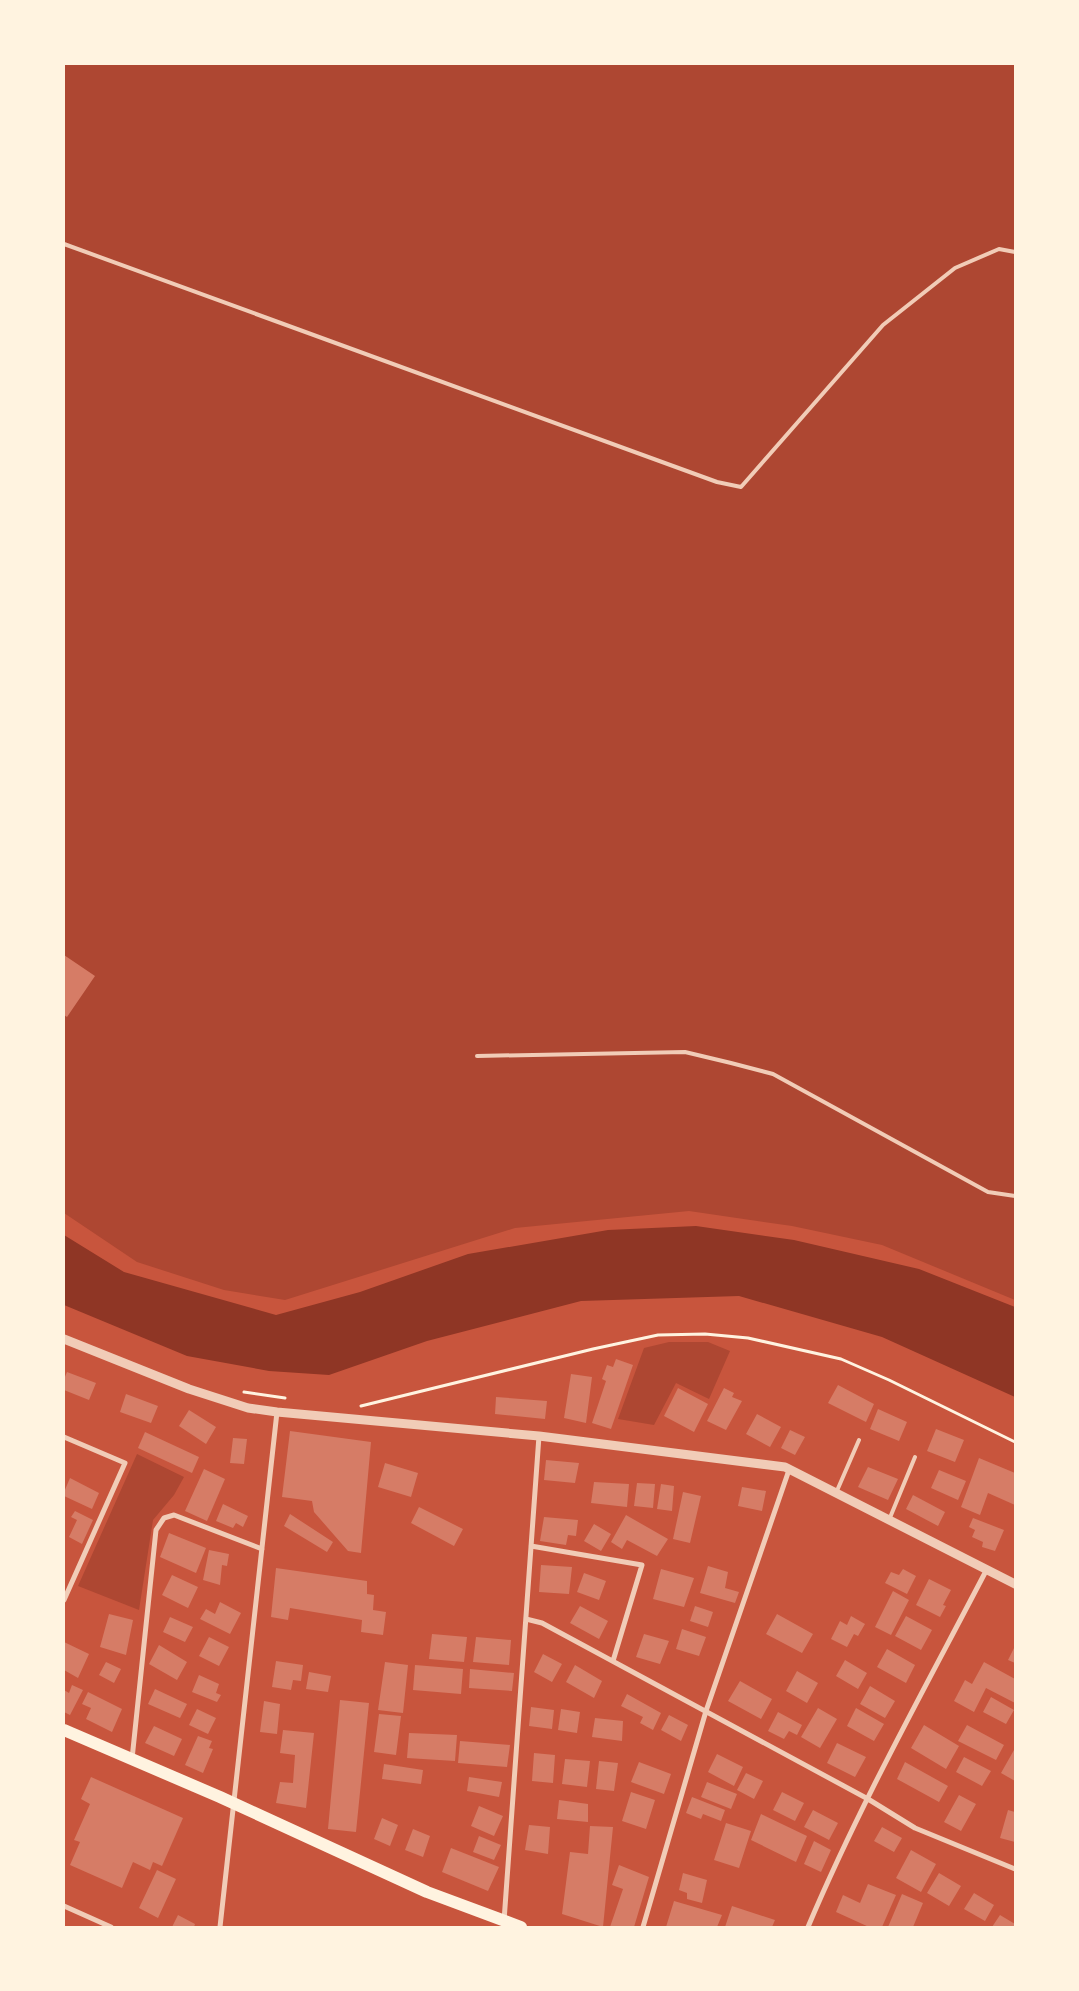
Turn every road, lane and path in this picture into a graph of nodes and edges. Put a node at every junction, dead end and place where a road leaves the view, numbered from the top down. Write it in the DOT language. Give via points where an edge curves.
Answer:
graph roads {
  1 [pos="64,244"];
  2 [pos="1015,252"];
  3 [pos="476,1056"];
  4 [pos="1015,1196"];
  5 [pos="64,1339"];
  6 [pos="238,1391"];
  7 [pos="286,1398"];
  8 [pos="352,1406"];
  9 [pos="277,1412"];
  10 [pos="539,1436"];
  11 [pos="64,1437"];
  12 [pos="859,1440"];
  13 [pos="1015,1442"];
  14 [pos="915,1457"];
  15 [pos="789,1470"];
  16 [pos="836,1493"];
  17 [pos="889,1520"];
  18 [pos="531,1546"];
  19 [pos="262,1548"];
  20 [pos="987,1569"];
  21 [pos="1015,1584"];
  22 [pos="64,1600"];
  23 [pos="526,1619"];
  24 [pos="613,1661"];
  25 [pos="706,1712"];
  26 [pos="64,1730"];
  27 [pos="132,1759"];
  28 [pos="868,1798"];
  29 [pos="234,1803"];
  30 [pos="1015,1869"];
  31 [pos="64,1906"];
  32 [pos="504,1921"];
  33 [pos="111,1927"];
  34 [pos="220,1927"];
  35 [pos="521,1927"];
  36 [pos="643,1927"];
  37 [pos="808,1927"];
  1 -- 2 [label="lane" via="717,482 741,487 883,326 955,268 999,249"];
  3 -- 4 [label="lane" via="685,1052 731,1063 773,1074 988,1192"];
  5 -- 9 [label="street" via="189,1389 248,1408"];
  6 -- 7 [label="path"];
  8 -- 13 [label="path" via="658,1335 705,1334 748,1338 840,1359"];
  9 -- 10 [label="street"];
  9 -- 19 [label="street"];
  10 -- 15 [label="street"];
  10 -- 18 [label="street"];
  11 -- 22 [label="street" via="125,1462"];
  12 -- 16 [label="lane"];
  14 -- 17 [label="lane"];
  15 -- 16 [label="street"];
  15 -- 25 [label="street"];
  16 -- 17 [label="street"];
  17 -- 20 [label="street"];
  18 -- 23 [label="street"];
  18 -- 24 [label="street" via="642,1565"];
  19 -- 27 [label="street" via="174,1515 164,1518 156,1530"];
  19 -- 29 [label="street"];
  20 -- 21 [label="street"];
  20 -- 28 [label="street"];
  23 -- 24 [label="street" via="542,1623"];
  23 -- 32 [label="street"];
  24 -- 25 [label="street"];
  25 -- 28 [label="street"];
  25 -- 36 [label="street"];
  26 -- 27 [label="main road"];
  27 -- 29 [label="main road"];
  28 -- 30 [label="street" via="915,1828"];
  28 -- 37 [label="street"];
  29 -- 32 [label="main road" via="427,1892"];
  29 -- 34 [label="street"];
  31 -- 33 [label="street"];
  32 -- 35 [label="main road"];
}
